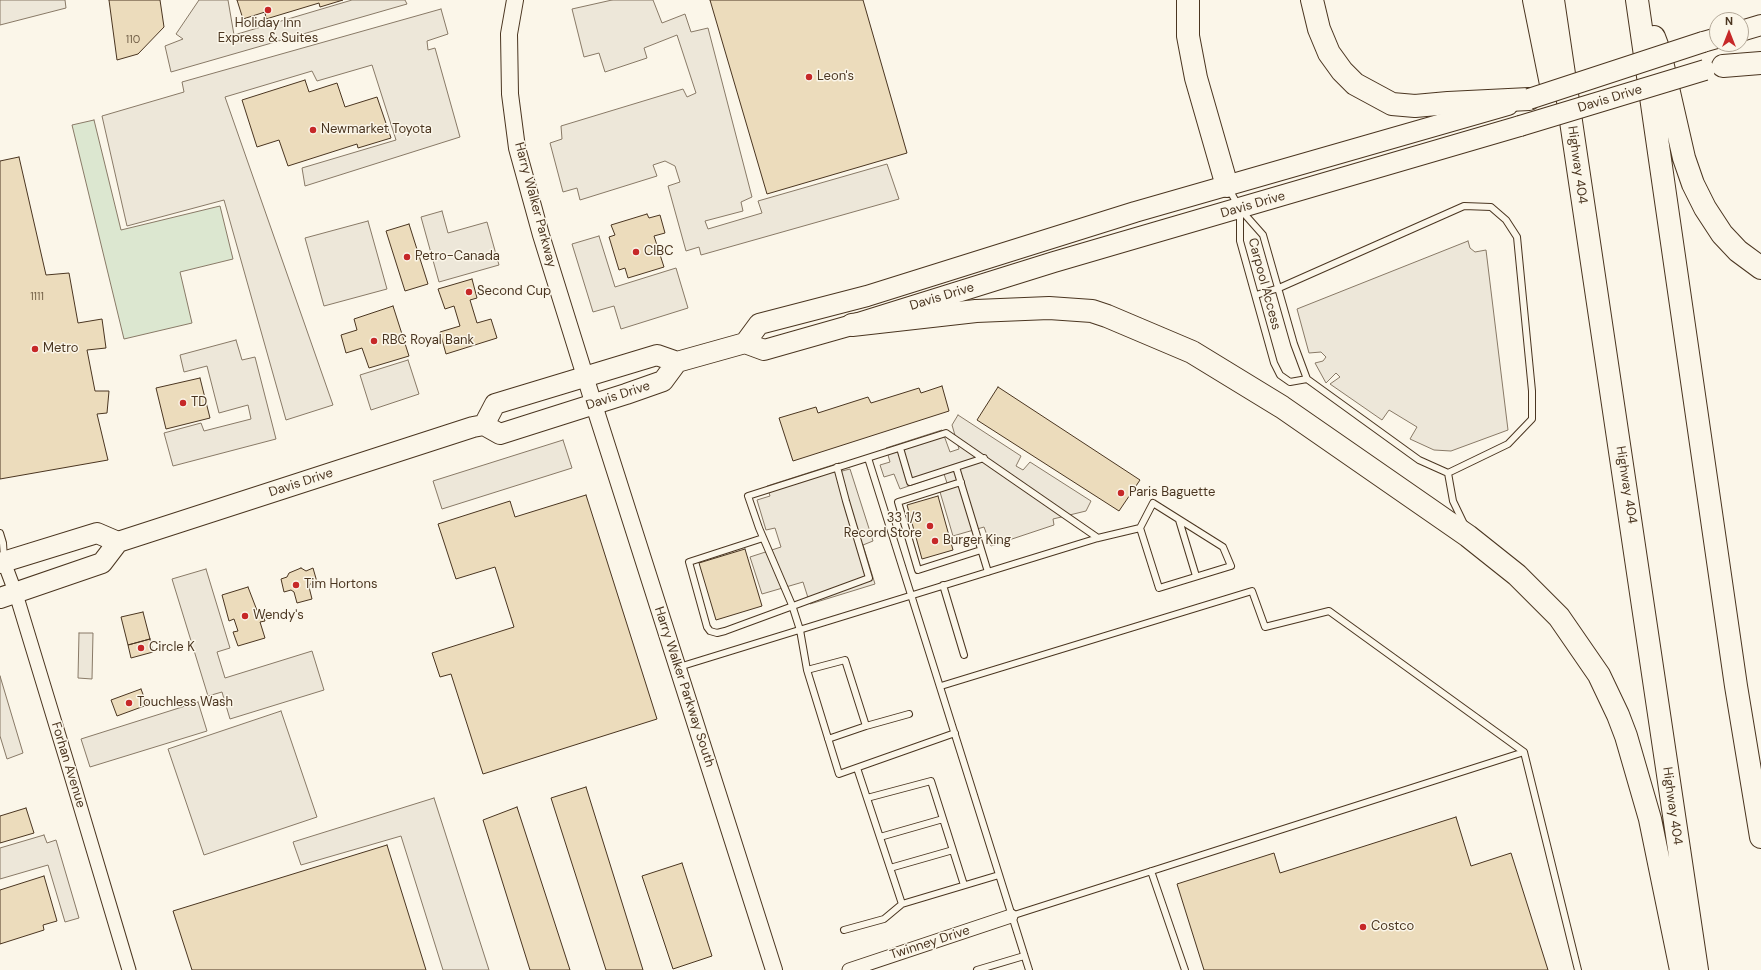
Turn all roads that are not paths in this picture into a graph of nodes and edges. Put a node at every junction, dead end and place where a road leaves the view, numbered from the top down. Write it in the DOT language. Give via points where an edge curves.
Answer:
graph roads {
  1 [pos="515,0"];
  2 [pos="1188,0"];
  3 [pos="1312,0"];
  4 [pos="1534,0"];
  5 [pos="1553,0"];
  6 [pos="1638,0"];
  7 [pos="1761,25"];
  8 [pos="1749,29"];
  9 [pos="1709,40"];
  10 [pos="1761,53"];
  11 [pos="1761,63"];
  12 [pos="1714,68"];
  13 [pos="1529,99"];
  14 [pos="1578,170"];
  15 [pos="1227,186"];
  16 [pos="1240,209"];
  17 [pos="1761,268"];
  18 [pos="1279,288"];
  19 [pos="1256,295"];
  20 [pos="852,325"];
  21 [pos="745,343"];
  22 [pos="677,362"];
  23 [pos="586,377"];
  24 [pos="1307,379"];
  25 [pos="594,405"];
  26 [pos="484,425"];
  27 [pos="900,448"];
  28 [pos="868,458"];
  29 [pos="984,458"];
  30 [pos="837,467"];
  31 [pos="956,467"];
  32 [pos="1448,473"];
  33 [pos="960,482"];
  34 [pos="1179,520"];
  35 [pos="1140,528"];
  36 [pos="0,534"];
  37 [pos="1468,536"];
  38 [pos="763,538"];
  39 [pos="1098,538"];
  40 [pos="118,542"];
  41 [pos="981,550"];
  42 [pos="1,561"];
  43 [pos="988,572"];
  44 [pos="1196,576"];
  45 [pos="943,585"];
  46 [pos="912,595"];
  47 [pos="8,596"];
  48 [pos="792,605"];
  49 [pos="800,630"];
  50 [pos="964,655"];
  51 [pos="677,667"];
  52 [pos="807,670"];
  53 [pos="941,686"];
  54 [pos="908,714"];
  55 [pos="866,726"];
  56 [pos="955,733"];
  57 [pos="828,739"];
  58 [pos="1524,752"];
  59 [pos="857,768"];
  60 [pos="867,798"];
  61 [pos="943,819"];
  62 [pos="1761,836"];
  63 [pos="880,837"];
  64 [pos="953,850"];
  65 [pos="890,868"];
  66 [pos="1151,871"];
  67 [pos="999,875"];
  68 [pos="964,885"];
  69 [pos="902,904"];
  70 [pos="1011,916"];
  71 [pos="844,930"];
  72 [pos="1024,956"];
  73 [pos="129,970"];
  74 [pos="774,970"];
  75 [pos="849,970"];
  76 [pos="977,970"];
  77 [pos="1029,970"];
  78 [pos="1185,970"];
  79 [pos="1578,970"];
  80 [pos="1681,970"];
  81 [pos="1697,970"];
  1 -- 23 [label="street, Harry Walker Parkway" via="509,34 510,94 517,148 541,235"];
  2 -- 15 [label="highway" via="1188,36 1196,78"];
  3 -- 13 [label="highway" via="1319,29 1329,53 1342,71 1355,84 1392,104 1415,106"];
  4 -- 14 [label="highway" via="1561,134"];
  5 -- 14 [label="highway, Highway 404"];
  6 -- 17 [label="highway" via="1660,53 1684,158 1693,184 1722,234 1738,251"];
  6 -- 62 [label="highway" via="1736,686"];
  7 -- 8 [label="main road"];
  9 -- 13 [label="main road, Davis Drive, bridge"];
  10 -- 12 [label="main road, Davis Drive"];
  11 -- 12 [label="highway"];
  12 -- 16 [label="main road, Davis Drive, bridge"];
  13 -- 15 [label="main road, Davis Drive"];
  14 -- 81 [label="highway, Highway 404"];
  15 -- 16 [label="lane"];
  15 -- 21 [label="main road, Davis Drive" via="866,296 758,324"];
  16 -- 18 [label="lane, Carpool Access" via="1263,235"];
  16 -- 19 [label="lane, Carpool Access" via="1240,240"];
  16 -- 20 [label="main road, Davis Drive" via="1054,262"];
  18 -- 19 [label="lane"];
  18 -- 24 [label="lane, Carpool Access" via="1294,344"];
  18 -- 32 [label="lane" via="1464,206 1491,207 1506,220 1517,237 1532,392 1532,419 1508,444"];
  19 -- 24 [label="lane, Carpool Access" via="1274,363 1280,375 1290,382"];
  20 -- 21 [label="main road, Davis Drive" via="764,350"];
  20 -- 37 [label="highway" via="976,311 1049,308 1092,311 1107,316 1192,352 1282,407"];
  21 -- 22 [label="main road"];
  22 -- 23 [label="main road, Davis Drive" via="657,355"];
  22 -- 25 [label="main road, Davis Drive" via="663,382"];
  23 -- 25 [label="street, Harry Walker Parkway"];
  23 -- 26 [label="main road, Davis Drive" via="495,404"];
  24 -- 32 [label="lane" via="1420,460"];
  25 -- 26 [label="main road, Davis Drive" via="500,434"];
  25 -- 51 [label="street, Harry Walker Parkway South"];
  26 -- 40 [label="main road, Davis Drive"];
  27 -- 28 [label="lane"];
  27 -- 29 [label="lane" via="946,433"];
  27 -- 31 [label="lane" via="910,482"];
  28 -- 30 [label="lane"];
  28 -- 46 [label="lane"];
  29 -- 31 [label="lane"];
  29 -- 39 [label="lane"];
  30 -- 38 [label="lane" via="748,496"];
  30 -- 48 [label="lane" via="869,578"];
  31 -- 33 [label="lane"];
  32 -- 37 [label="lane" via="1453,501"];
  33 -- 41 [label="lane"];
  33 -- 41 [label="lane" via="898,502 918,570"];
  34 -- 35 [label="lane" via="1153,503"];
  34 -- 44 [label="lane"];
  34 -- 44 [label="lane" via="1224,547 1231,566"];
  35 -- 39 [label="lane"];
  35 -- 44 [label="lane" via="1159,588"];
  36 -- 42 [label="lane" via="3,543"];
  37 -- 80 [label="highway" via="1517,575 1559,617 1599,676 1626,736 1650,818"];
  38 -- 48 [label="lane"];
  38 -- 48 [label="lane" via="689,562 706,627 716,633"];
  39 -- 43 [label="lane"];
  40 -- 42 [label="main road" via="97,533"];
  40 -- 47 [label="main road" via="102,563"];
  41 -- 43 [label="lane"];
  42 -- 47 [label="street, Forhan Avenue"];
  43 -- 45 [label="lane"];
  45 -- 46 [label="lane"];
  45 -- 50 [label="lane"];
  46 -- 49 [label="lane"];
  46 -- 53 [label="lane"];
  47 -- 73 [label="street, Forhan Avenue" via="97,857"];
  48 -- 49 [label="lane"];
  49 -- 51 [label="lane"];
  49 -- 52 [label="lane"];
  51 -- 74 [label="street, Harry Walker Parkway South"];
  52 -- 55 [label="lane" via="845,660"];
  52 -- 57 [label="lane"];
  53 -- 56 [label="lane"];
  53 -- 58 [label="lane" via="1252,591 1265,627 1329,612"];
  54 -- 55 [label="lane"];
  55 -- 57 [label="lane"];
  56 -- 59 [label="lane"];
  56 -- 67 [label="lane"];
  57 -- 59 [label="lane" via="839,774"];
  58 -- 66 [label="lane"];
  58 -- 79 [label="lane"];
  59 -- 60 [label="lane"];
  60 -- 61 [label="lane" via="931,781"];
  60 -- 63 [label="lane"];
  61 -- 63 [label="lane"];
  61 -- 64 [label="lane"];
  63 -- 65 [label="lane"];
  64 -- 65 [label="lane"];
  64 -- 68 [label="lane"];
  65 -- 69 [label="lane"];
  66 -- 70 [label="lane"];
  66 -- 78 [label="lane"];
  67 -- 68 [label="lane"];
  67 -- 70 [label="lane"];
  68 -- 69 [label="lane"];
  69 -- 71 [label="lane" via="884,919"];
  70 -- 72 [label="lane"];
  70 -- 75 [label="street, Twinney Drive"];
  72 -- 76 [label="lane"];
  72 -- 77 [label="lane"];
}
